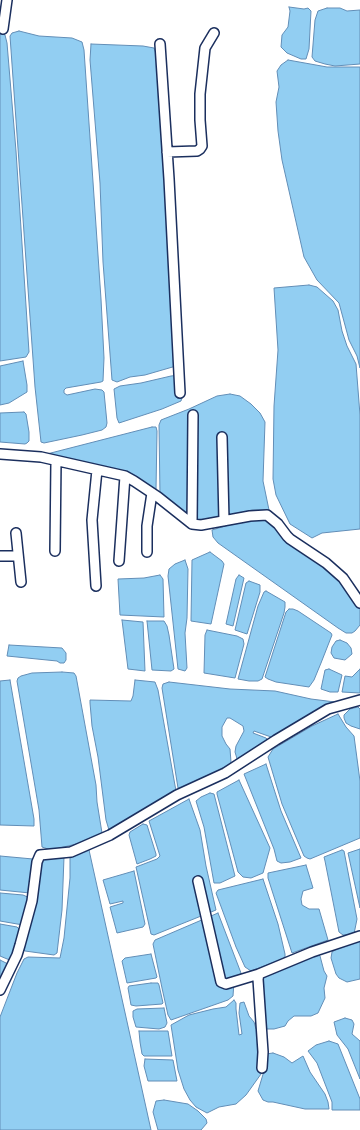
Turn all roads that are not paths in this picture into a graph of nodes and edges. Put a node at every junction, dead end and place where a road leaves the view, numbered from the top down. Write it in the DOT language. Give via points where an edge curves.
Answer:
graph roads {
  1 [pos="7,0"];
  2 [pos="2,29"];
  3 [pos="214,33"];
  4 [pos="160,44"];
  5 [pos="167,152"];
  6 [pos="180,393"];
  7 [pos="193,415"];
  8 [pos="222,437"];
  9 [pos="0,454"];
  10 [pos="56,461"];
  11 [pos="97,470"];
  12 [pos="125,476"];
  13 [pos="152,493"];
  14 [pos="224,521"];
  15 [pos="192,524"];
  16 [pos="16,533"];
  17 [pos="55,551"];
  18 [pos="147,552"];
  19 [pos="0,556"];
  20 [pos="18,556"];
  21 [pos="119,561"];
  22 [pos="20,582"];
  23 [pos="96,586"];
  24 [pos="360,603"];
  25 [pos="360,700"];
  26 [pos="198,882"];
  27 [pos="360,936"];
  28 [pos="259,974"];
  29 [pos="0,990"];
  30 [pos="262,1068"];
  1 -- 2 [label="street"];
  3 -- 5 [label="street" via="205,48 200,87 202,146 197,151"];
  4 -- 5 [label="street"];
  5 -- 6 [label="street"];
  7 -- 15 [label="street"];
  8 -- 14 [label="street"];
  9 -- 10 [label="street"];
  10 -- 11 [label="street"];
  10 -- 17 [label="street"];
  11 -- 12 [label="street"];
  11 -- 23 [label="street" via="92,520"];
  12 -- 13 [label="street"];
  12 -- 21 [label="street"];
  13 -- 15 [label="street"];
  13 -- 18 [label="street" via="147,526"];
  14 -- 15 [label="street" via="201,526"];
  14 -- 24 [label="street" via="267,515 290,539 326,563 343,578"];
  16 -- 20 [label="street"];
  19 -- 20 [label="street"];
  20 -- 22 [label="street"];
  25 -- 29 [label="street" via="328,709 225,773 177,795 110,835 72,852 40,856 32,901 18,950"];
  26 -- 28 [label="street" via="221,982 226,984"];
  27 -- 28 [label="street"];
  28 -- 30 [label="street"];
}
